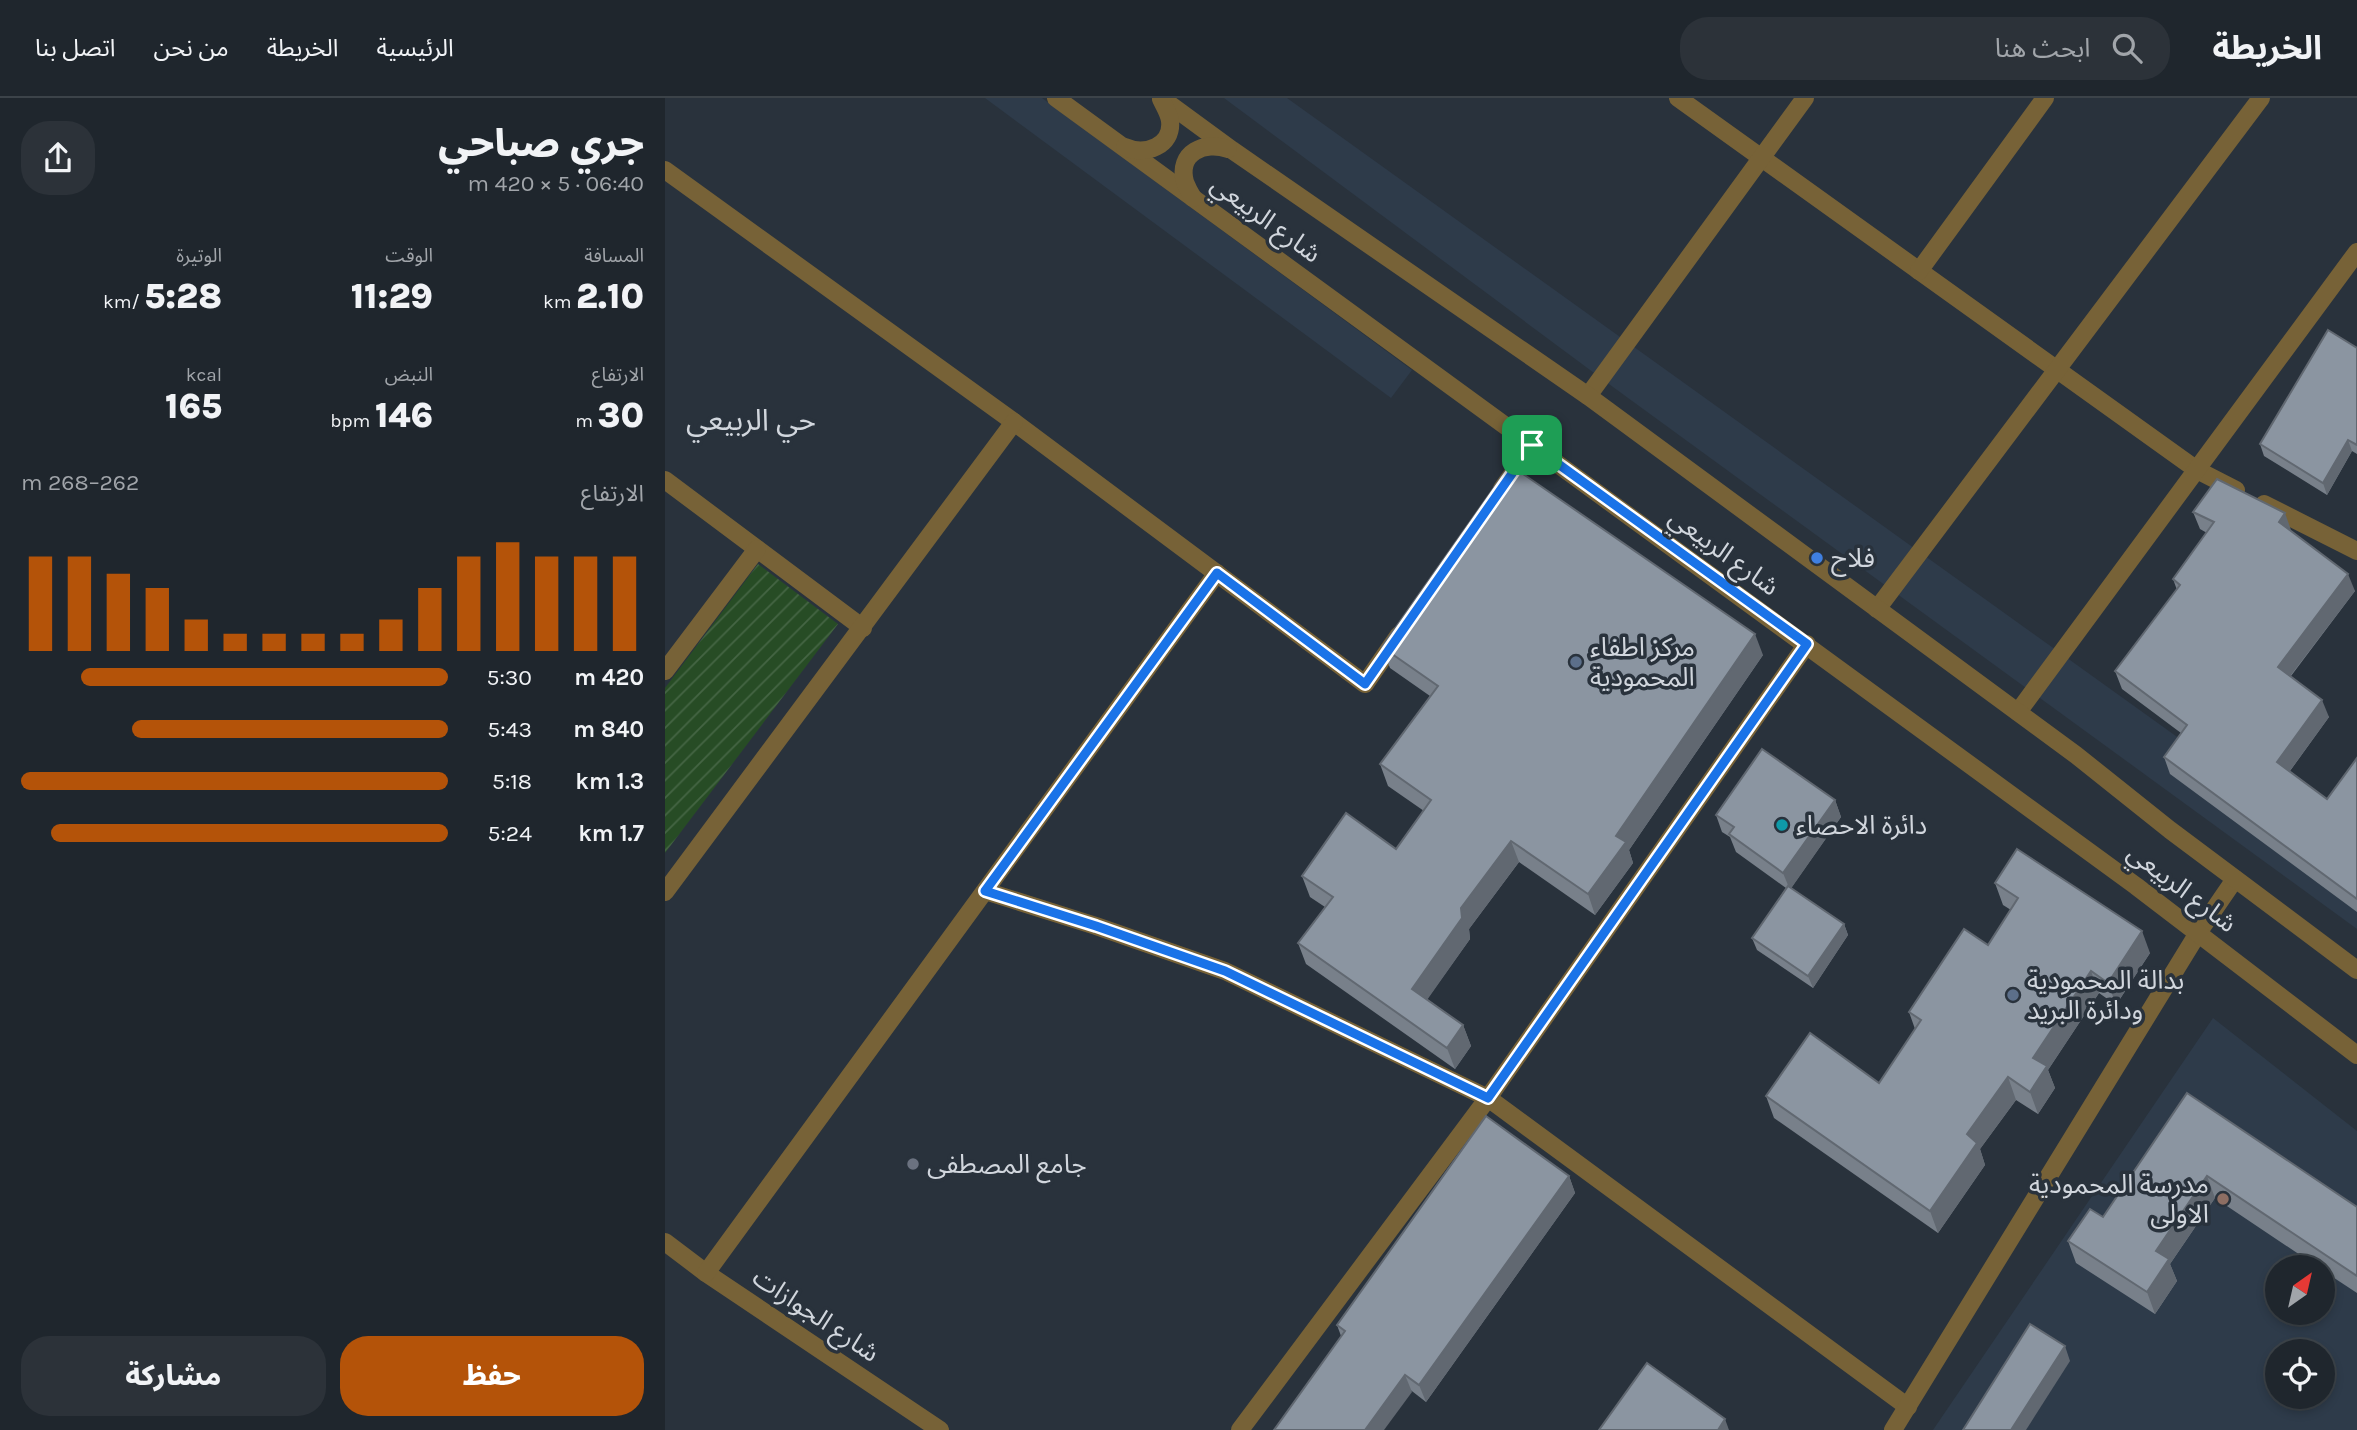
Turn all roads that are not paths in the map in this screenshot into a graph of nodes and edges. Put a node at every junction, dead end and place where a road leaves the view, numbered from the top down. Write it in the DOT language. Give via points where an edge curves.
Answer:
graph roads {
  1 [pos="1056,98"];
  2 [pos="1161,98"];
  3 [pos="1678,98"];
  4 [pos="1805,98"];
  5 [pos="2045,98"];
  6 [pos="2261,98"];
  7 [pos="1116,142"];
  8 [pos="1232,150"];
  9 [pos="1761,158"];
  10 [pos="665,170"];
  11 [pos="1193,199"];
  12 [pos="2357,252"];
  13 [pos="1919,271"];
  14 [pos="2057,370"];
  15 [pos="1588,396"];
  16 [pos="1014,422"];
  17 [pos="1532,445"];
  18 [pos="2197,470"];
  19 [pos="665,480"];
  20 [pos="1493,502"];
  21 [pos="757,549"];
  22 [pos="2357,551"];
  23 [pos="1217,573"];
  24 [pos="1877,609"];
  25 [pos="1413,615"];
  26 [pos="863,628"];
  27 [pos="1807,644"];
  28 [pos="665,671"];
  29 [pos="2018,712"];
  30 [pos="2235,879"];
  31 [pos="985,891"];
  32 [pos="665,892"];
  33 [pos="2198,933"];
  34 [pos="2357,970"];
  35 [pos="2357,1055"];
  36 [pos="1488,1098"];
  37 [pos="665,1242"];
  38 [pos="706,1273"];
  39 [pos="1908,1407"];
  40 [pos="940,1430"];
  41 [pos="1240,1430"];
  42 [pos="1893,1430"];
  1 -- 7 [label="street, شارع الربيعي"];
  2 -- 7 [label="street" via="1170,127 1161,144 1134,151"];
  2 -- 8 [label="street, شارع الربيعي"];
  3 -- 9 [label="street"];
  4 -- 9 [label="street"];
  5 -- 13 [label="street"];
  6 -- 14 [label="street"];
  7 -- 11 [label="street, شارع الربيعي"];
  8 -- 11 [label="street" via="1207,145 1191,155 1184,173"];
  8 -- 15 [label="street, شارع الربيعي"];
  9 -- 13 [label="street"];
  9 -- 15 [label="street"];
  10 -- 16 [label="street"];
  11 -- 17 [label="street, شارع الربيعي"];
  12 -- 18 [label="street"];
  13 -- 14 [label="street"];
  14 -- 18 [label="street"];
  14 -- 24 [label="street"];
  15 -- 24 [label="street, شارع الربيعي"];
  16 -- 23 [label="street"];
  16 -- 26 [label="street"];
  17 -- 20 [label="street"];
  17 -- 27 [label="street, شارع الربيعي"];
  18 -- 22 [label="street"];
  18 -- 29 [label="street"];
  19 -- 21 [label="street"];
  21 -- 26 [label="street"];
  21 -- 28 [label="street"];
  23 -- 25 [label="street" via="1365,684"];
  23 -- 31 [label="street"];
  24 -- 29 [label="street, شارع الربيعي"];
  26 -- 32 [label="street"];
  27 -- 33 [label="street, شارع الربيعي"];
  27 -- 36 [label="street"];
  29 -- 30 [label="street, شارع الربيعي"];
  30 -- 33 [label="street"];
  30 -- 34 [label="street, شارع الربيعي"];
  31 -- 36 [label="street" via="1225,971"];
  31 -- 38 [label="street"];
  33 -- 35 [label="street, شارع الربيعي"];
  33 -- 39 [label="street"];
  36 -- 39 [label="street"];
  36 -- 41 [label="street"];
  37 -- 38 [label="street, شارع الجوازات"];
  38 -- 40 [label="street, شارع الجوازات"];
  39 -- 42 [label="street"];
}
